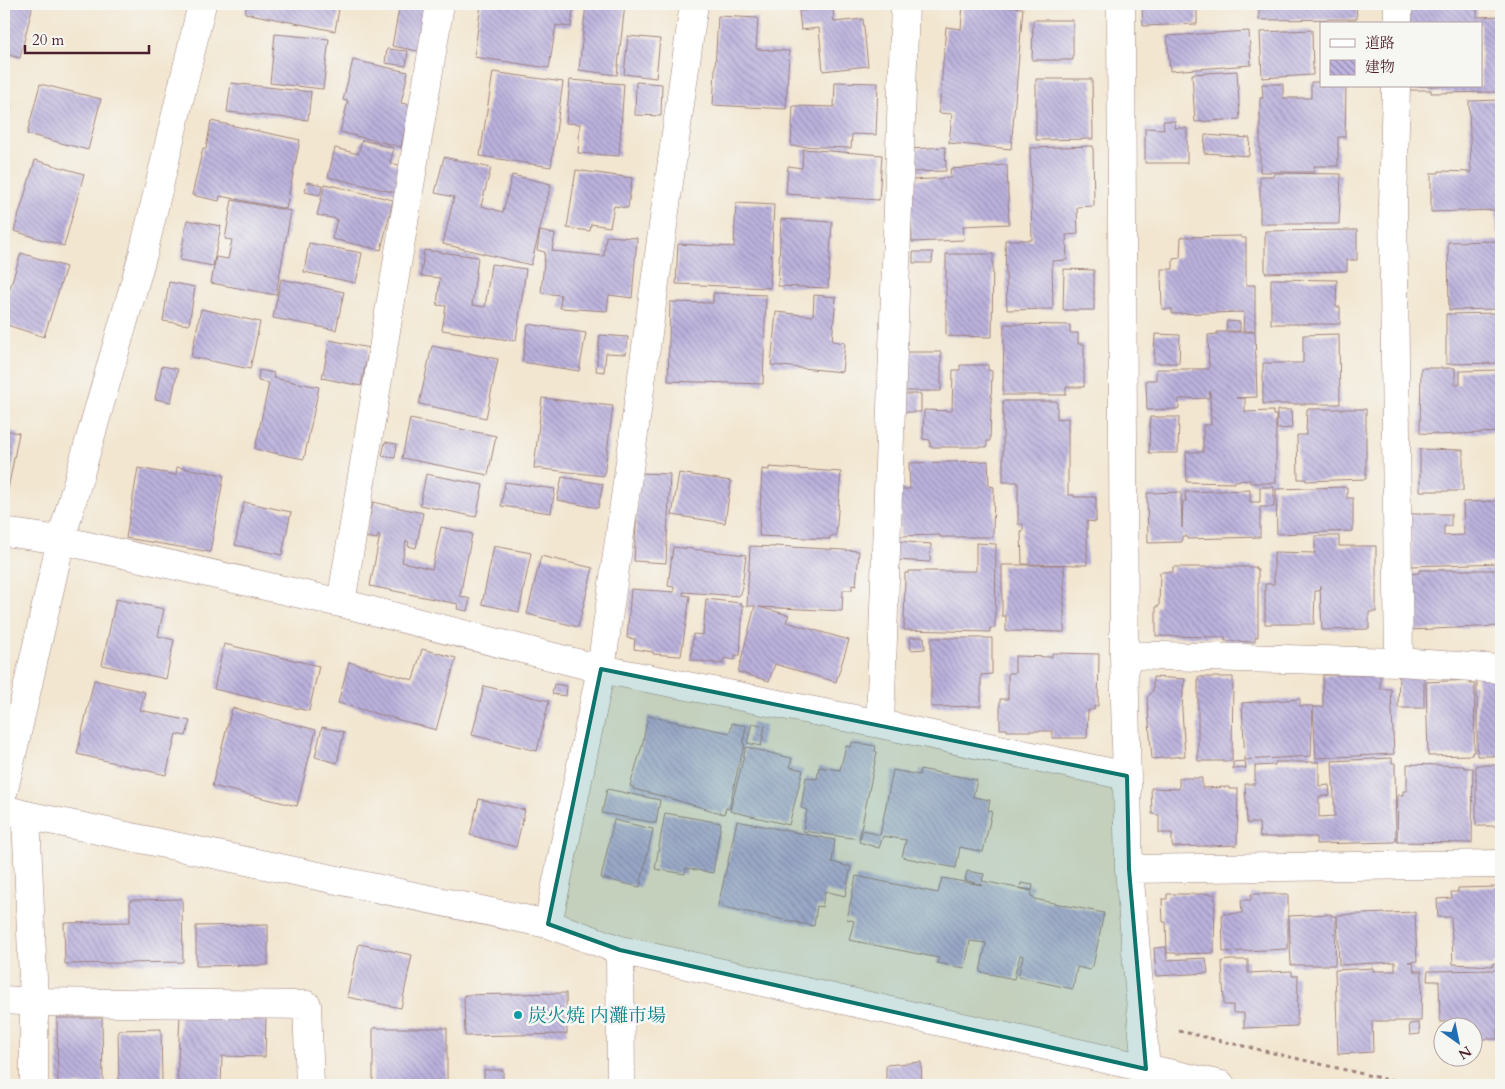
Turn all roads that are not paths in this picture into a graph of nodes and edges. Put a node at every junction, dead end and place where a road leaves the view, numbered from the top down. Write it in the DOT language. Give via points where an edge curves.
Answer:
graph roads {
  1 [pos="202,4"];
  2 [pos="440,4"];
  3 [pos="694,4"];
  4 [pos="905,4"];
  5 [pos="1121,4"];
  6 [pos="1398,4"];
  7 [pos="1398,22"];
  8 [pos="1396,88"];
  9 [pos="4,532"];
  10 [pos="61,540"];
  11 [pos="341,603"];
  12 [pos="1124,655"];
  13 [pos="1398,662"];
  14 [pos="601,669"];
  15 [pos="1501,669"];
  16 [pos="880,724"];
  17 [pos="1127,776"];
  18 [pos="4,790"];
  19 [pos="15,812"];
  20 [pos="1501,864"];
  21 [pos="1129,869"];
  22 [pos="548,924"];
  23 [pos="620,950"];
  24 [pos="4,1000"];
  25 [pos="34,1002"];
  26 [pos="1146,1069"];
  27 [pos="34,1085"];
  28 [pos="310,1085"];
  29 [pos="621,1085"];
  30 [pos="1220,1085"];
  1 -- 10 [label="street" via="142,254"];
  2 -- 11 [label="street"];
  3 -- 14 [label="street"];
  4 -- 16 [label="street"];
  5 -- 12 [label="street"];
  6 -- 7 [label="street"];
  8 -- 13 [label="street" via="1393,206"];
  9 -- 10 [label="street"];
  10 -- 11 [label="street"];
  10 -- 18 [label="street"];
  11 -- 14 [label="street"];
  12 -- 13 [label="street"];
  12 -- 17 [label="street"];
  13 -- 15 [label="street"];
  14 -- 16 [label="street"];
  14 -- 22 [label="street"];
  16 -- 17 [label="street"];
  17 -- 21 [label="street"];
  19 -- 22 [label="street"];
  19 -- 25 [label="street"];
  20 -- 21 [label="street"];
  21 -- 26 [label="street"];
  22 -- 23 [label="street"];
  23 -- 26 [label="street"];
  23 -- 29 [label="street"];
  24 -- 25 [label="street"];
  25 -- 27 [label="street"];
  25 -- 28 [label="street" via="307,1005"];
  26 -- 30 [label="street"];
}
